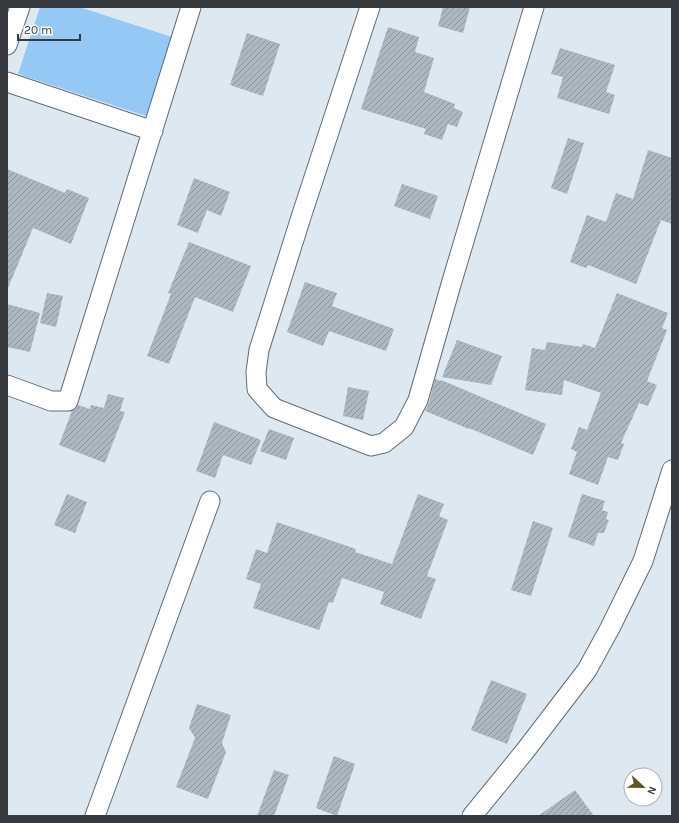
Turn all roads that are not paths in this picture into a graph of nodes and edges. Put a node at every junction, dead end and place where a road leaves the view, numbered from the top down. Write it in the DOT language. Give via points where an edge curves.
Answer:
graph roads {
  1 [pos="20,7"];
  2 [pos="191,7"];
  3 [pos="370,7"];
  4 [pos="534,7"];
  5 [pos="7,45"];
  6 [pos="7,82"];
  7 [pos="152,131"];
  8 [pos="7,385"];
  9 [pos="672,470"];
  10 [pos="210,501"];
  11 [pos="95,816"];
  12 [pos="472,816"];
  1 -- 5 [label="street"];
  2 -- 7 [label="street"];
  3 -- 4 [label="street" via="259,350 256,372 257,389 274,408 371,446 384,443 404,428 418,400"];
  6 -- 7 [label="street"];
  7 -- 8 [label="street" via="68,401 51,401"];
  9 -- 12 [label="street" via="642,561 587,670"];
  10 -- 11 [label="street"];
}
